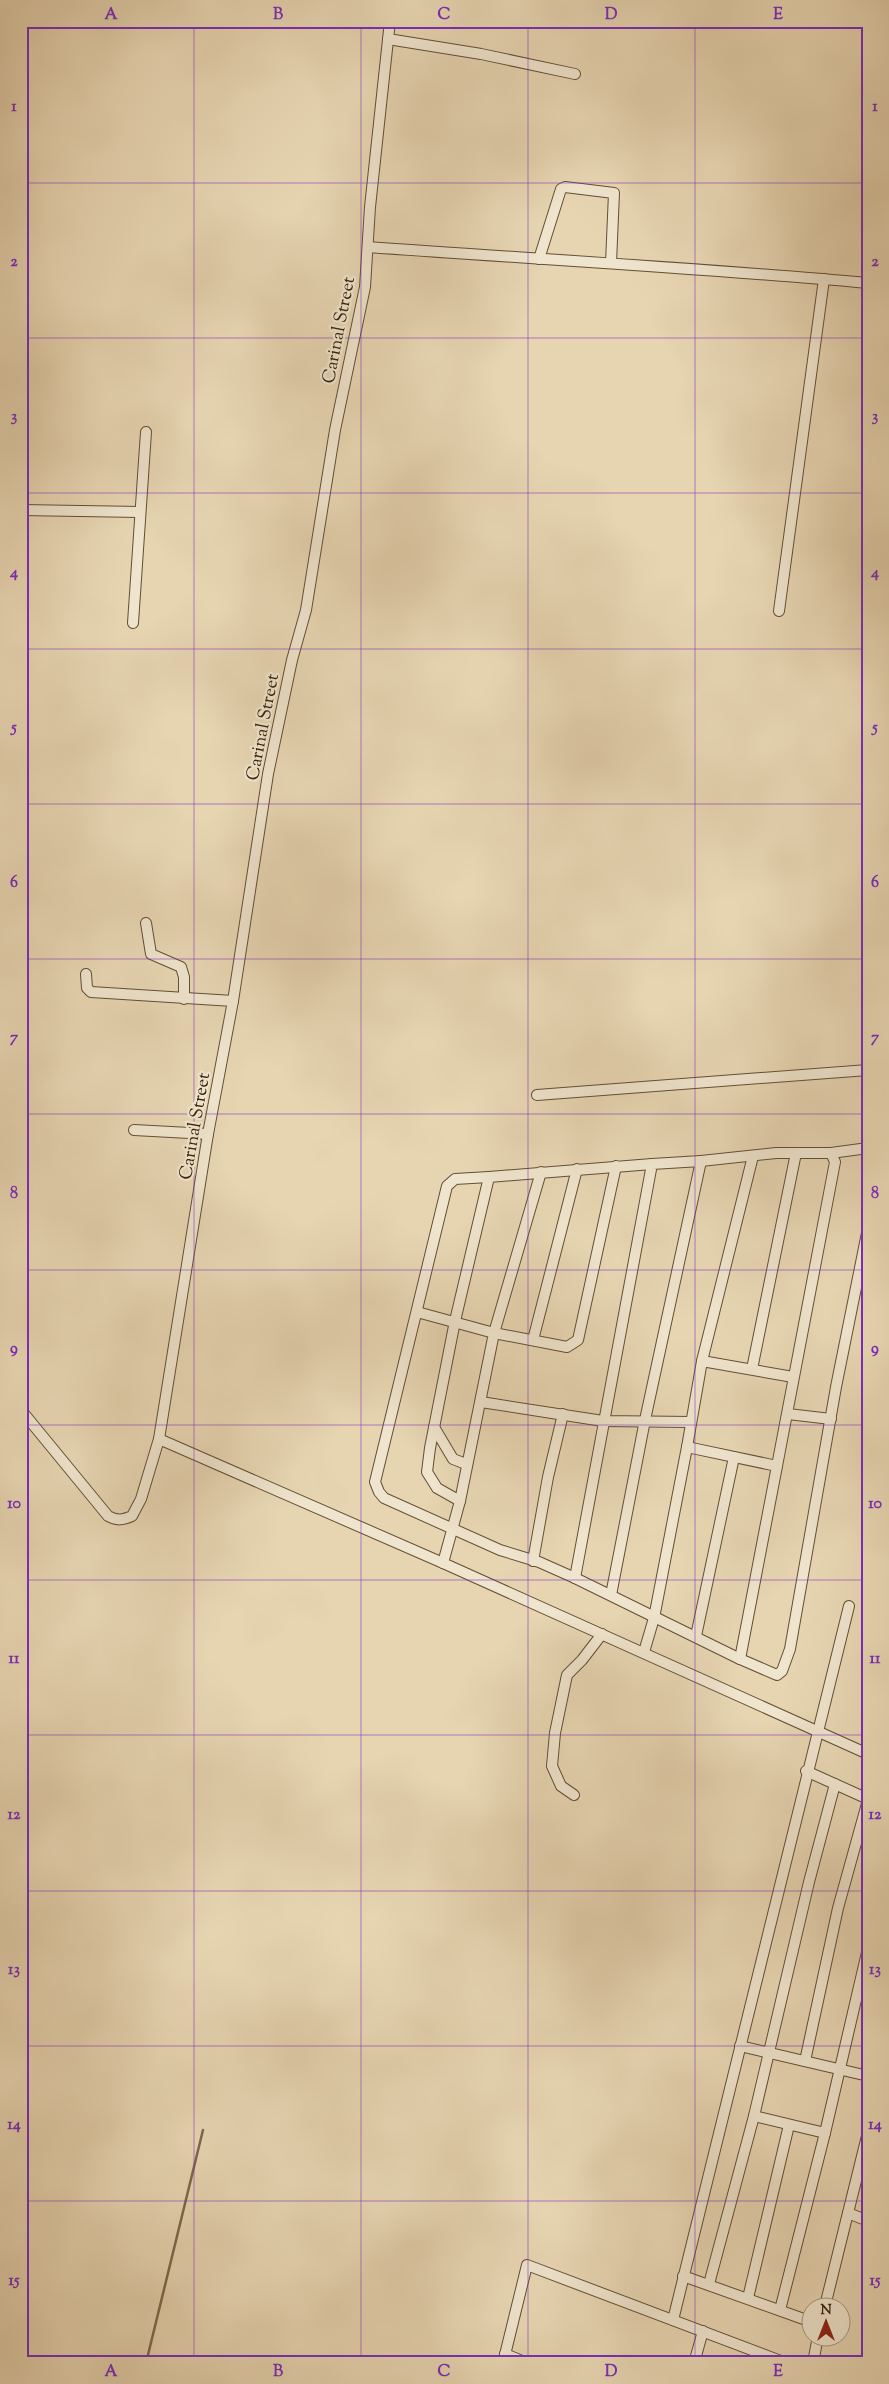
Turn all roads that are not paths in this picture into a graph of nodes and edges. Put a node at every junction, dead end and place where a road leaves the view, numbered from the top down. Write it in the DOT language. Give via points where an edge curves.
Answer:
graph roads {
  1 [pos="390,21"];
  2 [pos="388,40"];
  3 [pos="575,74"];
  4 [pos="368,247"];
  5 [pos="540,260"];
  6 [pos="611,263"];
  7 [pos="824,279"];
  8 [pos="868,283"];
  9 [pos="146,432"];
  10 [pos="21,510"];
  11 [pos="140,512"];
  12 [pos="780,611"];
  13 [pos="132,623"];
  14 [pos="146,923"];
  15 [pos="86,974"];
  16 [pos="184,999"];
  17 [pos="233,1001"];
  18 [pos="868,1070"];
  19 [pos="537,1095"];
  20 [pos="134,1130"];
  21 [pos="208,1134"];
  22 [pos="868,1148"];
  23 [pos="796,1153"];
  24 [pos="831,1153"];
  25 [pos="753,1156"];
  26 [pos="701,1161"];
  27 [pos="652,1164"];
  28 [pos="616,1166"];
  29 [pos="577,1168"];
  30 [pos="541,1172"];
  31 [pos="489,1177"];
  32 [pos="868,1228"];
  33 [pos="417,1312"];
  34 [pos="455,1321"];
  35 [pos="494,1332"];
  36 [pos="533,1340"];
  37 [pos="702,1361"];
  38 [pos="752,1369"];
  39 [pos="793,1377"];
  40 [pos="481,1402"];
  41 [pos="21,1410"];
  42 [pos="563,1414"];
  43 [pos="788,1414"];
  44 [pos="831,1419"];
  45 [pos="603,1420"];
  46 [pos="645,1420"];
  47 [pos="691,1422"];
  48 [pos="434,1427"];
  49 [pos="159,1439"];
  50 [pos="687,1447"];
  51 [pos="734,1457"];
  52 [pos="466,1464"];
  53 [pos="777,1466"];
  54 [pos="460,1501"];
  55 [pos="453,1529"];
  56 [pos="533,1560"];
  57 [pos="443,1563"];
  58 [pos="575,1578"];
  59 [pos="611,1595"];
  60 [pos="849,1606"];
  61 [pos="654,1618"];
  62 [pos="602,1634"];
  63 [pos="696,1636"];
  64 [pos="644,1652"];
  65 [pos="740,1659"];
  66 [pos="818,1732"];
  67 [pos="868,1754"];
  68 [pos="806,1772"];
  69 [pos="835,1784"];
  70 [pos="574,1795"];
  71 [pos="868,1800"];
  72 [pos="868,1948"];
  73 [pos="740,2046"];
  74 [pos="768,2054"];
  75 [pos="805,2061"];
  76 [pos="840,2069"];
  77 [pos="868,2076"];
  78 [pos="754,2116"];
  79 [pos="789,2125"];
  80 [pos="868,2132"];
  81 [pos="825,2133"];
  82 [pos="848,2213"];
  83 [pos="868,2221"];
  84 [pos="683,2276"];
  85 [pos="709,2284"];
  86 [pos="827,2296"];
  87 [pos="748,2298"];
  88 [pos="780,2310"];
  89 [pos="802,2318"];
  90 [pos="673,2320"];
  91 [pos="703,2331"];
  92 [pos="816,2346"];
  93 [pos="504,2359"];
  94 [pos="768,2360"];
  95 [pos="527,2363"];
  96 [pos="694,2363"];
  97 [pos="786,2363"];
  98 [pos="813,2363"];
  1 -- 2 [label="street, Carinal Street"];
  2 -- 3 [label="street" via="481,54"];
  2 -- 4 [label="street, Carinal Street"];
  4 -- 5 [label="street"];
  4 -- 17 [label="street, Carinal Street" via="365,286 335,430 306,610 268,774"];
  5 -- 6 [label="street"];
  5 -- 6 [label="street" via="561,189 565,187 614,193"];
  6 -- 7 [label="street"];
  7 -- 8 [label="street"];
  7 -- 12 [label="street"];
  9 -- 11 [label="street"];
  10 -- 11 [label="street"];
  11 -- 13 [label="street"];
  14 -- 16 [label="street" via="151,954 181,967"];
  15 -- 16 [label="street" via="87,988 92,992"];
  16 -- 17 [label="street"];
  17 -- 21 [label="street, Carinal Street"];
  18 -- 19 [label="street"];
  20 -- 21 [label="street"];
  21 -- 49 [label="street, Carinal Street"];
  22 -- 24 [label="street"];
  23 -- 24 [label="street"];
  23 -- 25 [label="street"];
  23 -- 38 [label="street"];
  24 -- 39 [label="street" via="835,1162"];
  25 -- 26 [label="street"];
  25 -- 37 [label="street"];
  26 -- 27 [label="street"];
  26 -- 46 [label="street"];
  27 -- 28 [label="street"];
  27 -- 45 [label="street"];
  28 -- 29 [label="street"];
  28 -- 36 [label="street" via="578,1340 567,1347"];
  29 -- 30 [label="street"];
  29 -- 36 [label="street"];
  30 -- 31 [label="street"];
  30 -- 35 [label="street"];
  31 -- 33 [label="street" via="455,1179 447,1186"];
  31 -- 34 [label="street"];
  32 -- 44 [label="street"];
  33 -- 34 [label="street"];
  33 -- 55 [label="street" via="375,1482 384,1498"];
  34 -- 35 [label="street"];
  34 -- 48 [label="street"];
  35 -- 36 [label="street"];
  35 -- 40 [label="street"];
  37 -- 38 [label="street"];
  37 -- 47 [label="street"];
  38 -- 39 [label="street"];
  39 -- 43 [label="street"];
  40 -- 42 [label="street"];
  40 -- 52 [label="street"];
  41 -- 49 [label="street, Carinal Street" via="113,1519 132,1516 141,1499"];
  42 -- 45 [label="street"];
  42 -- 56 [label="street"];
  43 -- 44 [label="street"];
  43 -- 53 [label="street"];
  44 -- 65 [label="street" via="790,1649 782,1672 771,1674"];
  45 -- 46 [label="street"];
  45 -- 58 [label="street"];
  46 -- 47 [label="street"];
  46 -- 59 [label="street"];
  47 -- 50 [label="street"];
  48 -- 52 [label="street" via="453,1460"];
  48 -- 54 [label="street" via="427,1472 429,1478 442,1493"];
  49 -- 57 [label="street"];
  50 -- 51 [label="street"];
  50 -- 61 [label="street"];
  51 -- 53 [label="street"];
  51 -- 63 [label="street"];
  52 -- 54 [label="street"];
  53 -- 65 [label="street"];
  54 -- 55 [label="street"];
  55 -- 56 [label="street" via="513,1555"];
  55 -- 57 [label="street"];
  56 -- 58 [label="street"];
  57 -- 62 [label="street"];
  58 -- 59 [label="street"];
  59 -- 61 [label="street"];
  60 -- 66 [label="street"];
  61 -- 63 [label="street"];
  61 -- 64 [label="street"];
  62 -- 64 [label="street"];
  62 -- 70 [label="street" via="567,1675 555,1733 552,1766 561,1786"];
  63 -- 65 [label="street"];
  64 -- 66 [label="street"];
  66 -- 67 [label="street"];
  66 -- 68 [label="street"];
  68 -- 69 [label="street"];
  68 -- 73 [label="street"];
  69 -- 71 [label="street"];
  69 -- 74 [label="street" via="808,1882"];
  71 -- 75 [label="street" via="838,1908"];
  72 -- 76 [label="street"];
  73 -- 74 [label="street"];
  73 -- 84 [label="street"];
  74 -- 75 [label="street"];
  74 -- 78 [label="street"];
  75 -- 76 [label="street"];
  76 -- 77 [label="street"];
  76 -- 81 [label="street"];
  78 -- 79 [label="street"];
  78 -- 85 [label="street"];
  79 -- 81 [label="street"];
  79 -- 87 [label="street"];
  80 -- 82 [label="street"];
  81 -- 88 [label="street"];
  82 -- 83 [label="street"];
  82 -- 86 [label="street"];
  84 -- 85 [label="street"];
  84 -- 90 [label="street"];
  85 -- 87 [label="street"];
  87 -- 88 [label="street"];
  88 -- 89 [label="street"];
  90 -- 91 [label="street"];
  90 -- 93 [label="street" via="526,2265"];
  91 -- 94 [label="street"];
  91 -- 96 [label="street"];
  92 -- 98 [label="street"];
  93 -- 95 [label="street"];
  94 -- 97 [label="street"];
}
